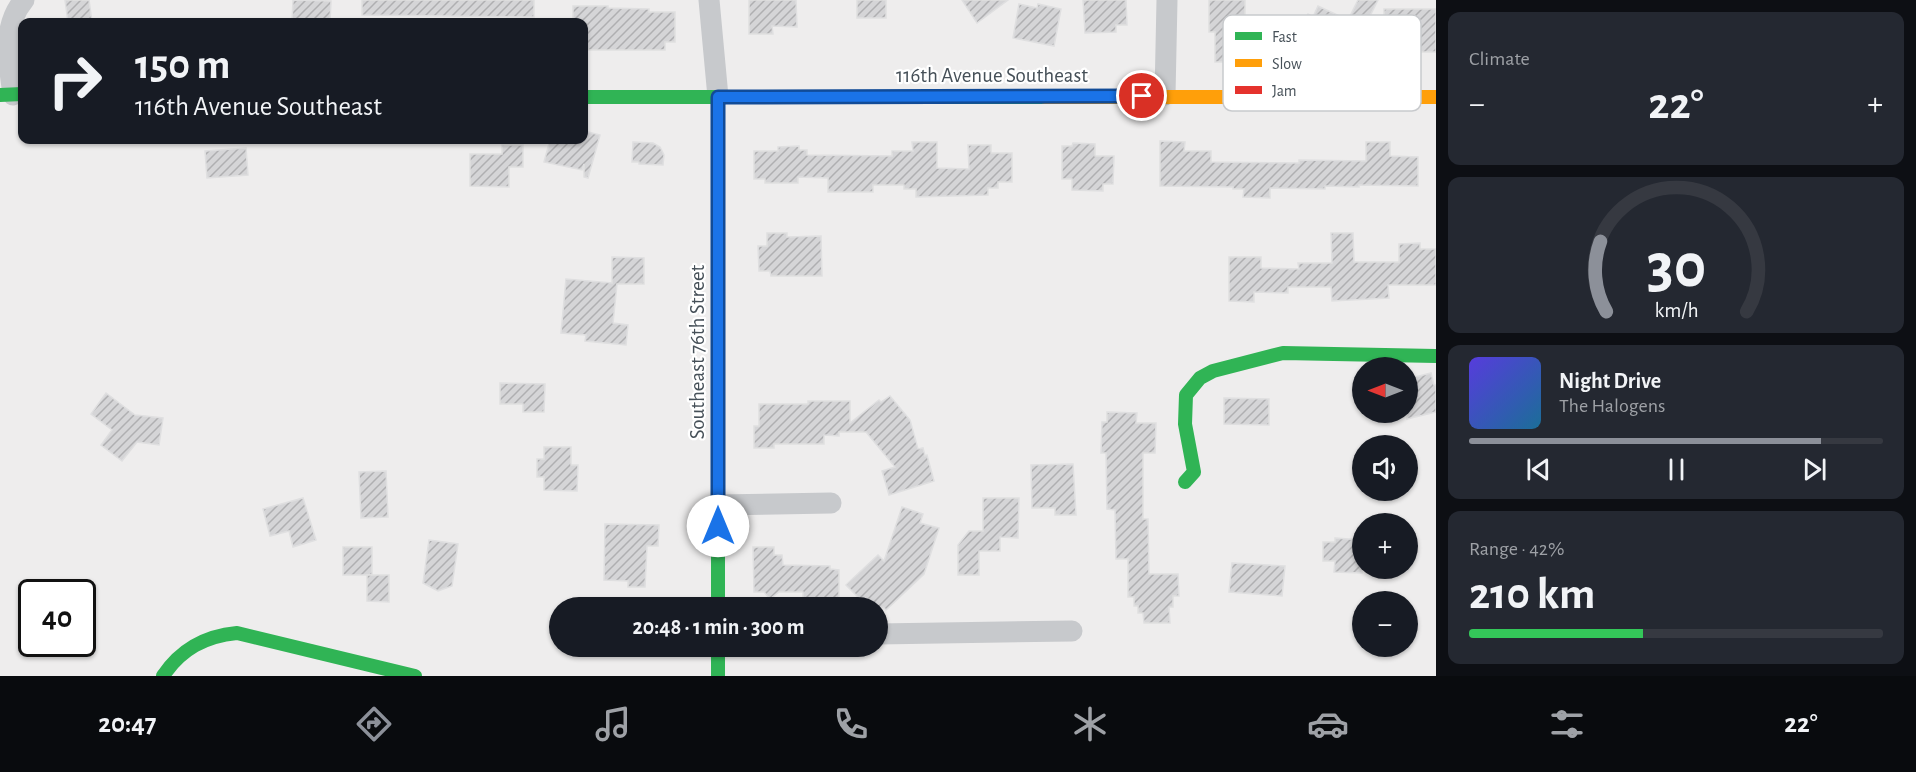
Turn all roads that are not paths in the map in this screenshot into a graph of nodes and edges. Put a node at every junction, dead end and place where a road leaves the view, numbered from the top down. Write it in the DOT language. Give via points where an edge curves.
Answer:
graph roads {
  1 [pos="24,0"];
  2 [pos="710,0"];
  3 [pos="1167,0"];
  4 [pos="12,94"];
  5 [pos="1165,95"];
  6 [pos="1223,95"];
  7 [pos="588,97"];
  8 [pos="718,97"];
  9 [pos="1421,97"];
  10 [pos="1436,97"];
  11 [pos="1436,356"];
  12 [pos="1185,482"];
  13 [pos="831,503"];
  14 [pos="718,505"];
  15 [pos="718,597"];
  16 [pos="1072,632"];
  17 [pos="888,634"];
  18 [pos="718,657"];
  19 [pos="163,676"];
  20 [pos="415,676"];
  21 [pos="718,676"];
  1 -- 4 [label="street" via="7,40"];
  2 -- 8 [label="street"];
  3 -- 5 [label="street"];
  5 -- 6 [label="street, 116th Avenue Southeast"];
  5 -- 8 [label="street, 116th Avenue Southeast"];
  7 -- 8 [label="street, 116th Avenue Southeast"];
  8 -- 14 [label="street, Southeast 76th Street"];
  9 -- 10 [label="street, 116th Avenue Southeast"];
  11 -- 12 [label="street" via="1283,353 1213,371 1200,378 1186,394 1185,424 1194,472"];
  13 -- 14 [label="street"];
  14 -- 15 [label="street, Southeast 76th Street"];
  16 -- 17 [label="street"];
  18 -- 21 [label="street"];
  19 -- 20 [label="street" via="190,647 222,633 237,633"];
}
